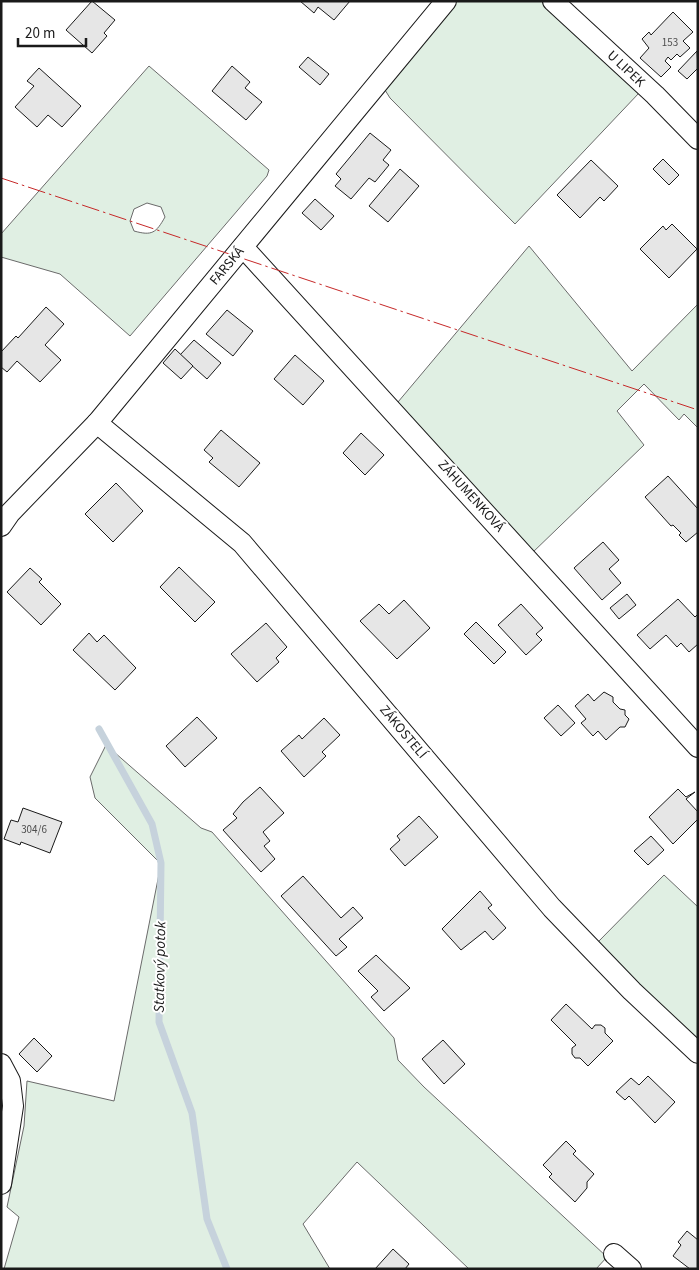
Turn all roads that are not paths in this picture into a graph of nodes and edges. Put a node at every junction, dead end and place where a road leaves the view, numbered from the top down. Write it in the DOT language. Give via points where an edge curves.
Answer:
graph roads {
  1 [pos="446,1"];
  2 [pos="553,1"];
  3 [pos="698,139"];
  4 [pos="242,247"];
  5 [pos="97,422"];
  6 [pos="1,526"];
  7 [pos="698,747"];
  8 [pos="698,1054"];
  9 [pos="1,1064"];
  10 [pos="1,1184"];
  11 [pos="614,1254"];
  12 [pos="631,1269"];
  1 -- 4 [label="street, FARSKÁ"];
  2 -- 3 [label="street, U LIPEK"];
  4 -- 5 [label="street, FARSKÁ"];
  4 -- 7 [label="street, ZÁHUMENKOVÁ"];
  5 -- 6 [label="street, FARSKÁ"];
  5 -- 8 [label="street, ZÁKOSTELÍ" via="242,543 552,908"];
  9 -- 10 [label="street" via="11,1086 13,1106"];
  11 -- 12 [label="street"];
}
